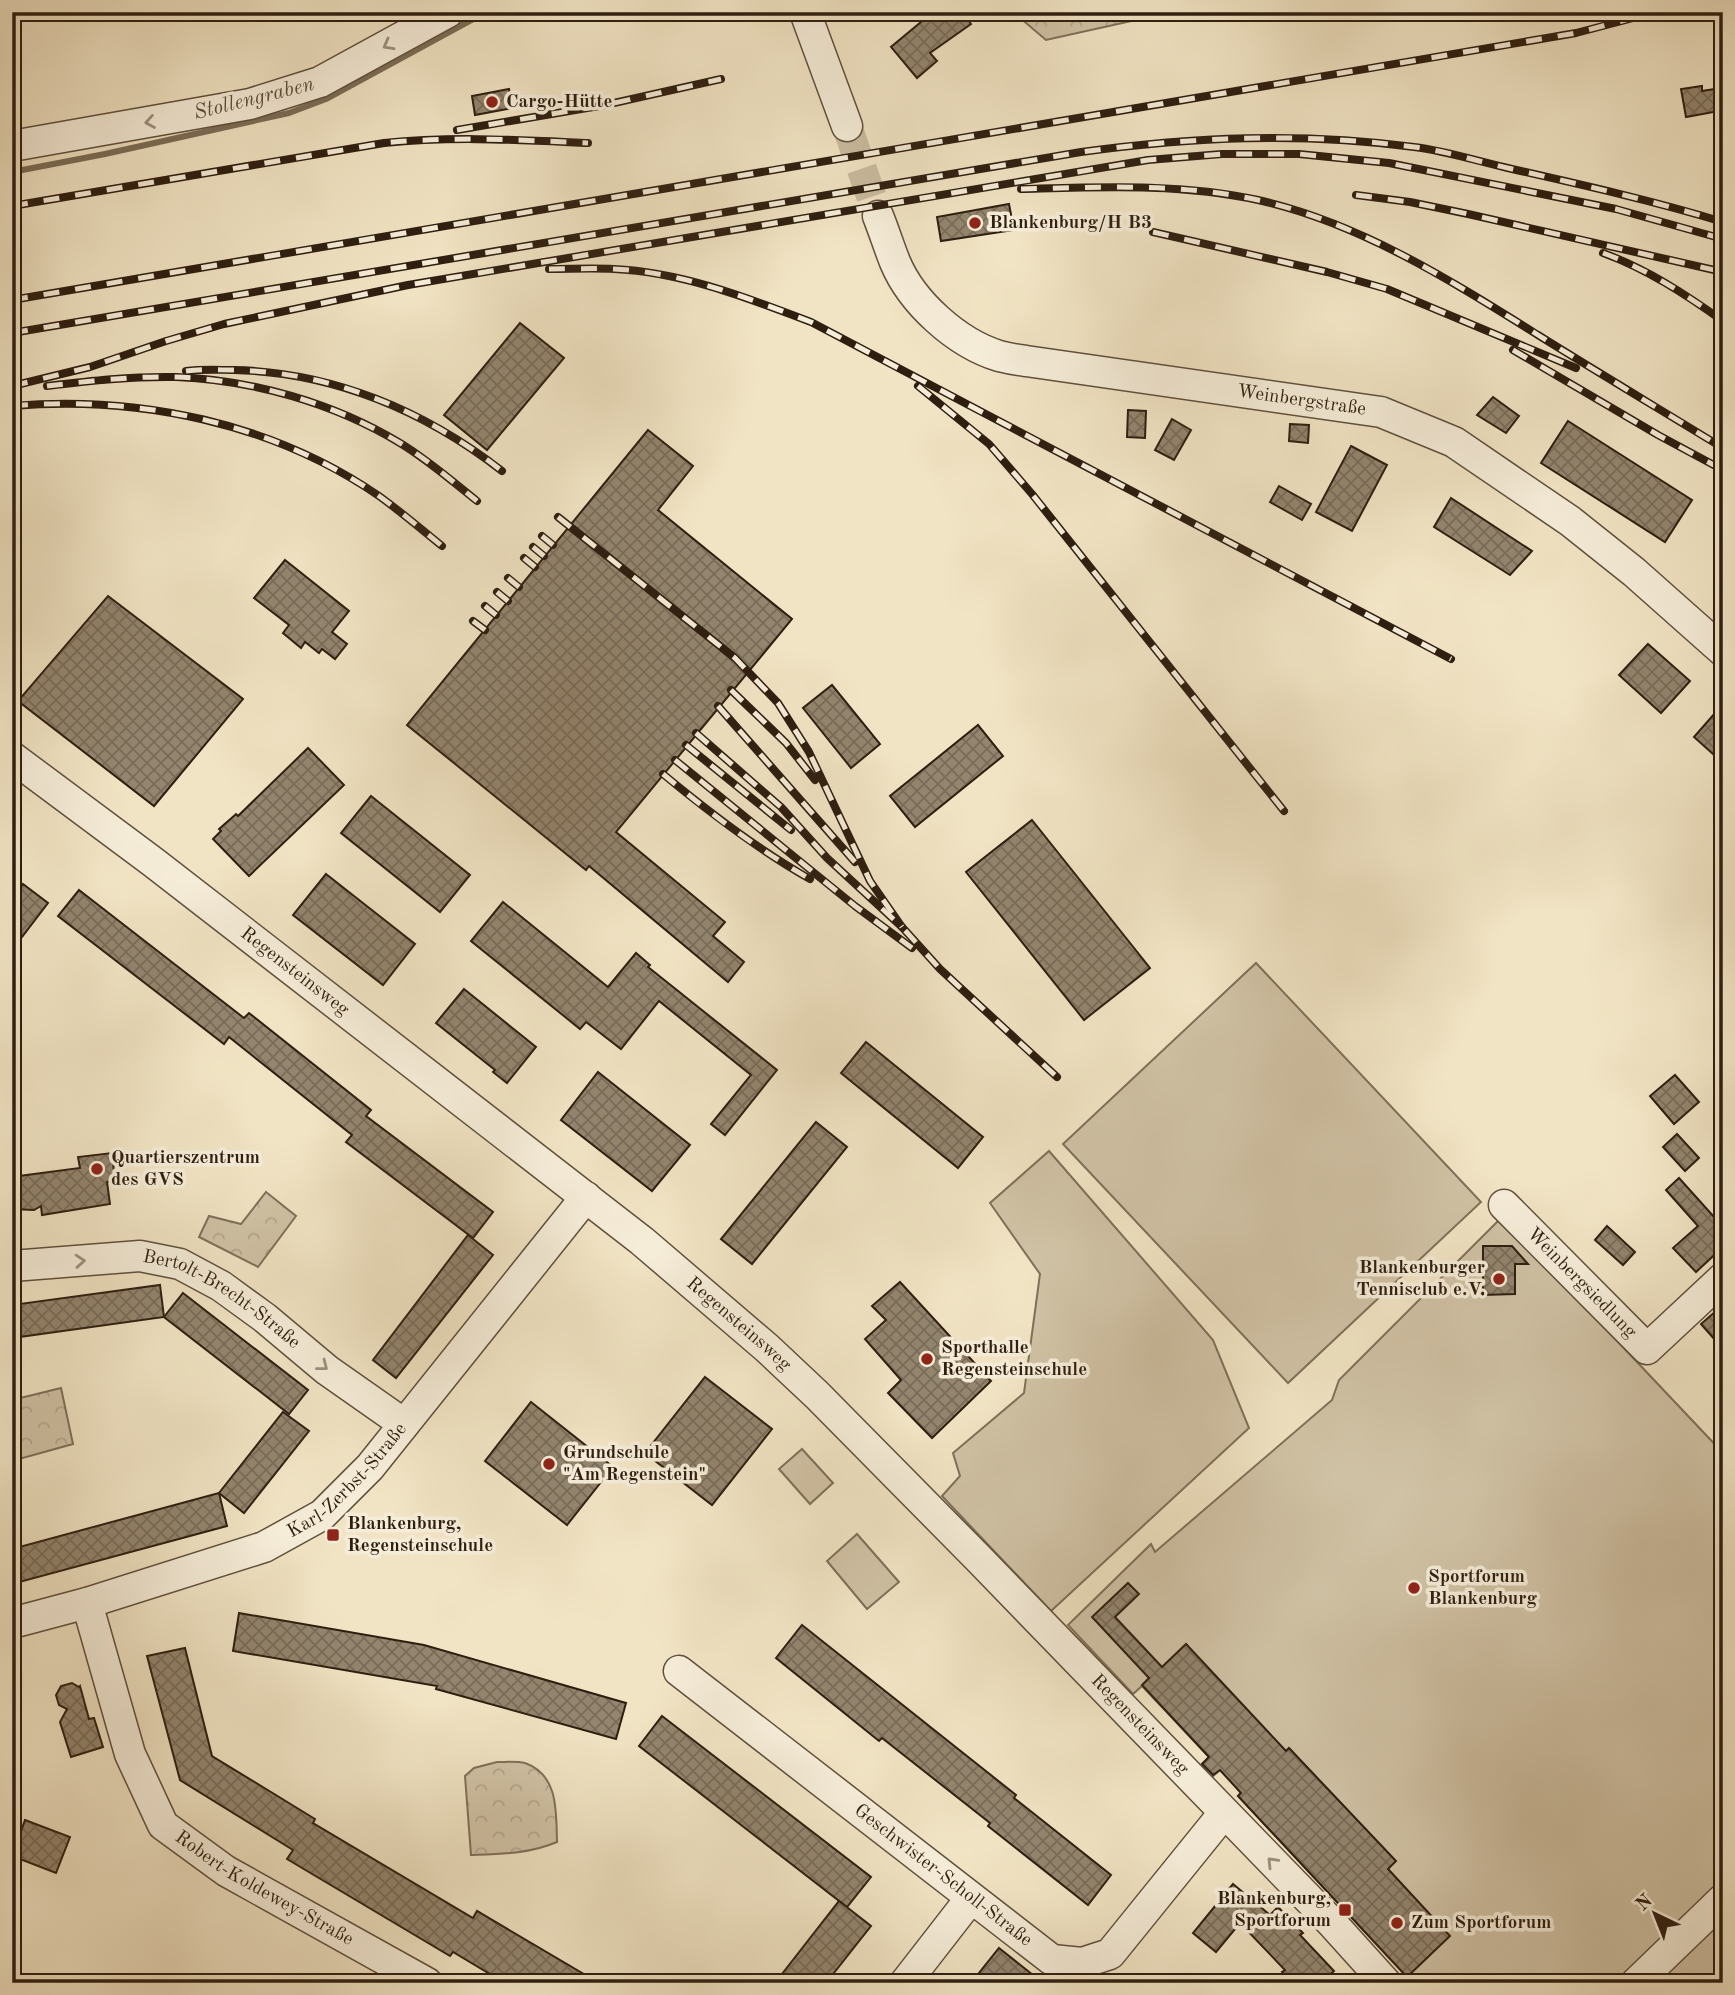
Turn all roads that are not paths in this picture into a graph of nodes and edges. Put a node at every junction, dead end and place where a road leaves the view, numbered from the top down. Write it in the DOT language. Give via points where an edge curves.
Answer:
graph roads {
  1 [pos="448,12"];
  2 [pos="805,12"];
  3 [pos="847,127"];
  4 [pos="12,146"];
  5 [pos="878,216"];
  6 [pos="1723,651"];
  7 [pos="12,757"];
  8 [pos="586,1197"];
  9 [pos="1504,1205"];
  10 [pos="12,1266"];
  11 [pos="1723,1278"];
  12 [pos="404,1424"];
  13 [pos="87,1603"];
  14 [pos="12,1623"];
  15 [pos="679,1671"];
  16 [pos="1223,1813"];
  17 [pos="971,1898"];
  18 [pos="1723,1899"];
  19 [pos="427,1983"];
  20 [pos="905,1983"];
  21 [pos="1386,1983"];
  22 [pos="1636,1983"];
  1 -- 4 [label="street, one-way" via="320,82 250,104"];
  2 -- 3 [label="street"];
  5 -- 6 [label="street, Weinbergstraße" via="896,265 915,295 941,322 975,346 1026,361 1381,412 1454,442 1570,522"];
  7 -- 8 [label="street, Regensteinsweg"];
  8 -- 12 [label="street, Karl-Zerbst-Straße"];
  8 -- 16 [label="street, Regensteinsweg" via="817,1395"];
  9 -- 11 [label="street, Weinbergsiedlung" via="1647,1349"];
  10 -- 12 [label="street, Bertolt-Brecht-Straße, one-way" via="140,1256 180,1264 221,1286"];
  12 -- 13 [label="street, Karl-Zerbst-Straße" via="337,1503 307,1524 264,1547"];
  13 -- 14 [label="street, Karl-Zerbst-Straße"];
  13 -- 19 [label="street, Robert-Koldewey-Straße" via="130,1754 163,1825 226,1871"];
  15 -- 17 [label="street, Geschwister-Scholl-Straße"];
  16 -- 17 [label="street, Geschwister-Scholl-Straße" via="1110,1954 1082,1963 1052,1959"];
  21 -- 16 [label="street, Regensteinsweg, one-way"];
  17 -- 20 [label="street"];
  18 -- 22 [label="street"];
}
